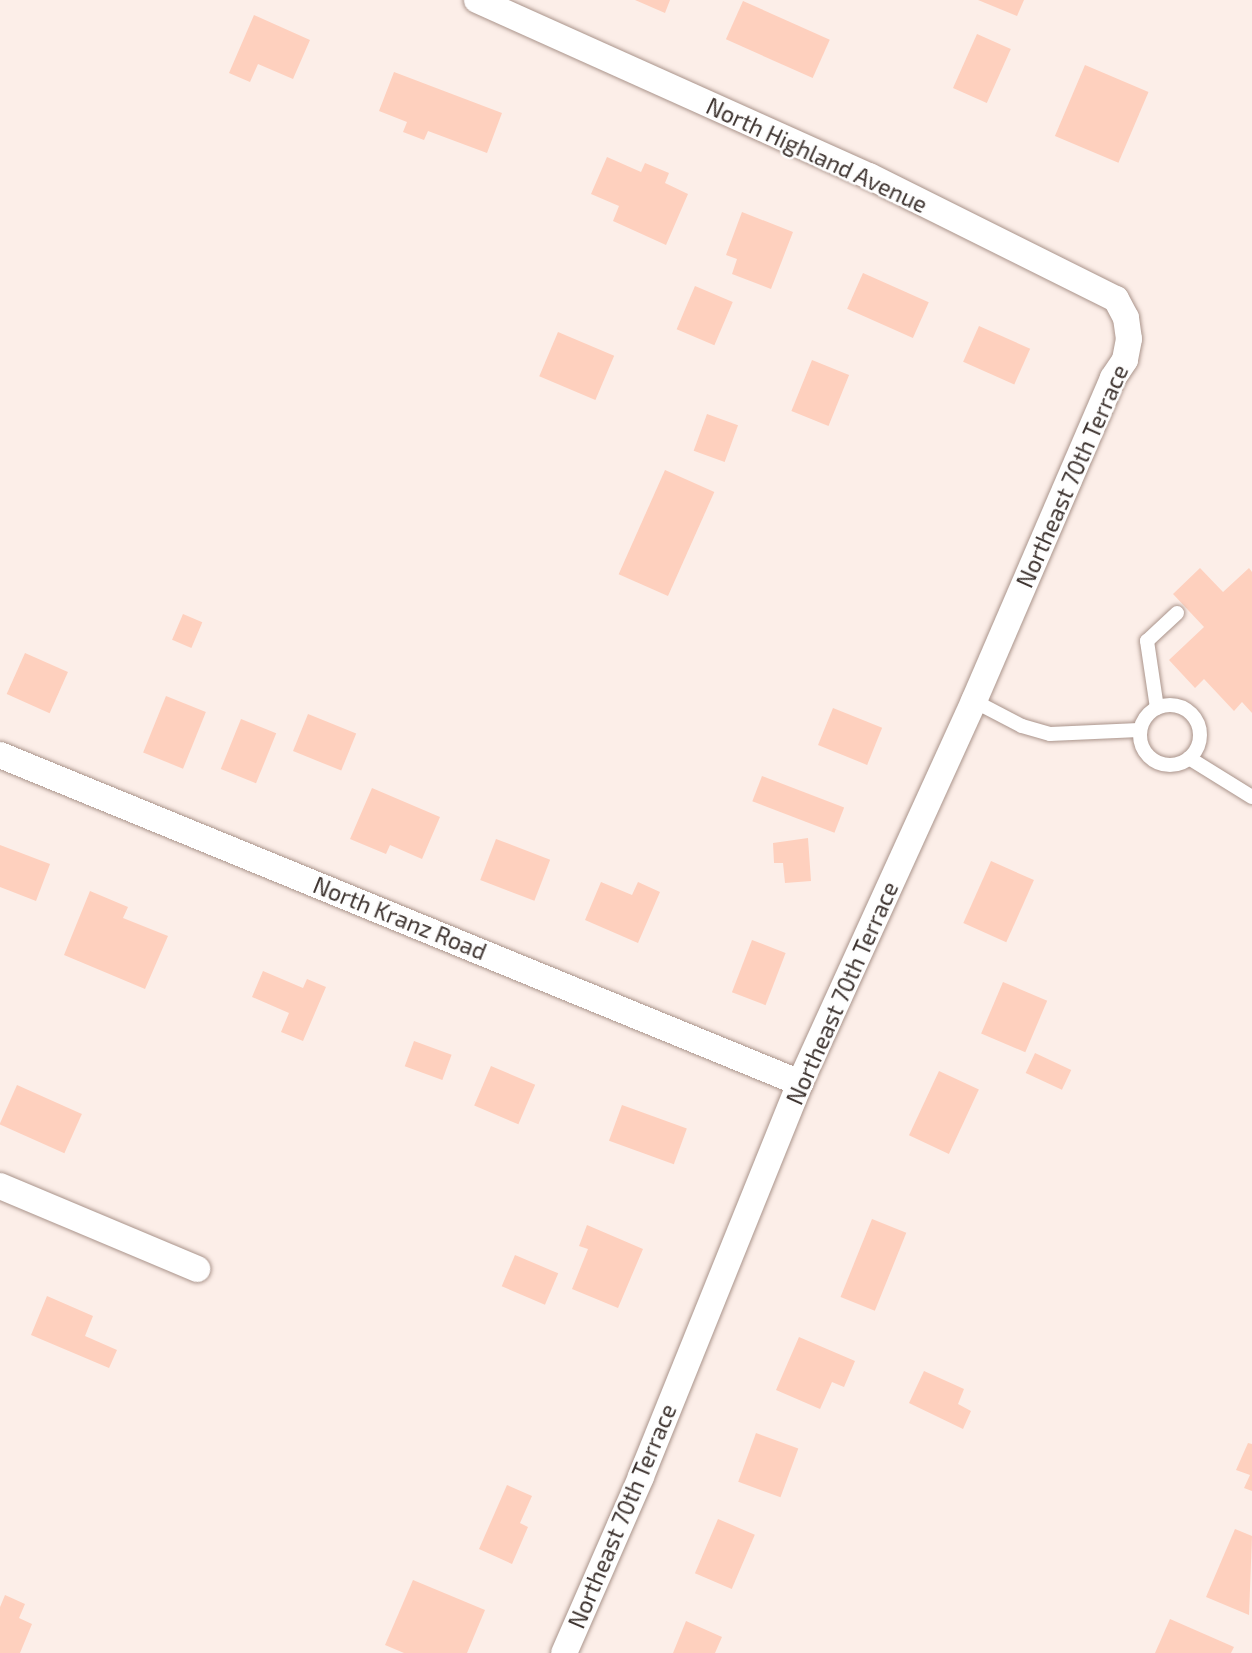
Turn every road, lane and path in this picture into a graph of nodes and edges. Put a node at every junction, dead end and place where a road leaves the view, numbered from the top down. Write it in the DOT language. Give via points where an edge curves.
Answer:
graph roads {
  1 [pos="477,0"];
  2 [pos="1129,339"];
  3 [pos="1177,613"];
  4 [pos="974,701"];
  5 [pos="1157,708"];
  6 [pos="1139,730"];
  7 [pos="0,755"];
  8 [pos="1189,758"];
  9 [pos="1252,797"];
  10 [pos="800,1083"];
  11 [pos="0,1186"];
  12 [pos="197,1269"];
  13 [pos="564,1653"];
  1 -- 2 [label="street, North Highland Avenue" via="869,176 1116,299 1126,318"];
  2 -- 4 [label="street, Northeast 70th Terrace" via="1125,360 1113,378"];
  3 -- 5 [label="lane" via="1147,641"];
  4 -- 6 [label="lane" via="1022,726 1050,734"];
  4 -- 10 [label="street, Northeast 70th Terrace"];
  5 -- 6 [label="lane"];
  5 -- 8 [label="lane" via="1181,708 1198,723 1201,735"];
  6 -- 8 [label="lane" via="1143,750 1151,759 1164,765"];
  7 -- 10 [label="street, North Kranz Road"];
  8 -- 9 [label="lane"];
  10 -- 13 [label="street, Northeast 70th Terrace" via="641,1477"];
  11 -- 12 [label="street"];
}
